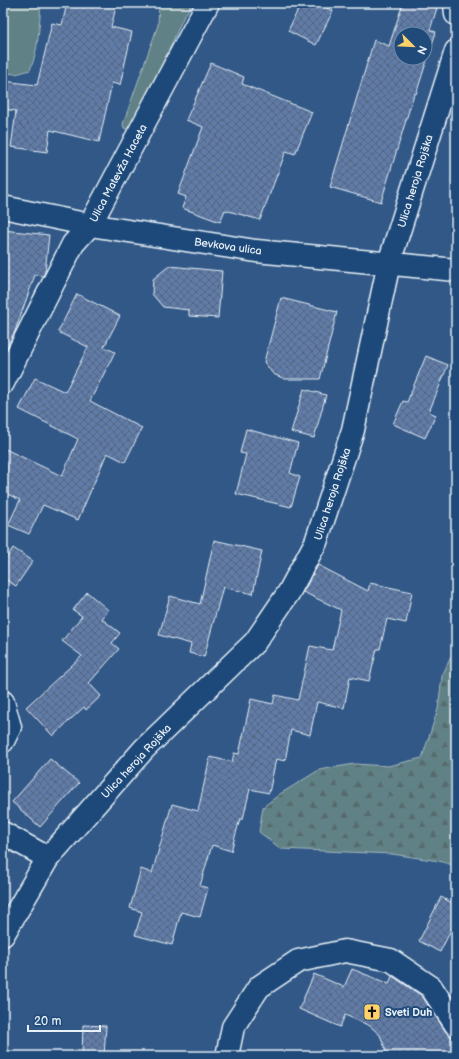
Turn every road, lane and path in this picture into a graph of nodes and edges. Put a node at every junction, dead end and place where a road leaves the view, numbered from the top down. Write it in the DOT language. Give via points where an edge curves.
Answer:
graph roads {
  1 [pos="208,3"];
  2 [pos="455,3"];
  3 [pos="456,14"];
  4 [pos="456,51"];
  5 [pos="3,206"];
  6 [pos="90,225"];
  7 [pos="389,263"];
  8 [pos="456,270"];
  9 [pos="3,383"];
  10 [pos="3,702"];
  11 [pos="3,742"];
  12 [pos="3,833"];
  13 [pos="48,858"];
  14 [pos="3,935"];
  15 [pos="456,1025"];
  16 [pos="227,1056"];
  1 -- 6 [label="street, Ulica Matevža Haceta"];
  2 -- 3 [label="street"];
  4 -- 7 [label="street, Ulica heroja Rojška"];
  5 -- 6 [label="street, Bevkova ulica"];
  6 -- 7 [label="street, Bevkova ulica" via="256,251"];
  6 -- 9 [label="street, Ulica Matevža Haceta" via="73,244"];
  7 -- 8 [label="street, Bevkova ulica"];
  7 -- 13 [label="street, Ulica heroja Rojška" via="353,430 316,542 289,592 255,642 144,749"];
  10 -- 11 [label="street" via="10,727"];
  12 -- 13 [label="street"];
  13 -- 14 [label="street, Ulica heroja Rojška"];
  15 -- 16 [label="street" via="431,987 391,960 345,951 298,961 259,987 233,1026"];
}
